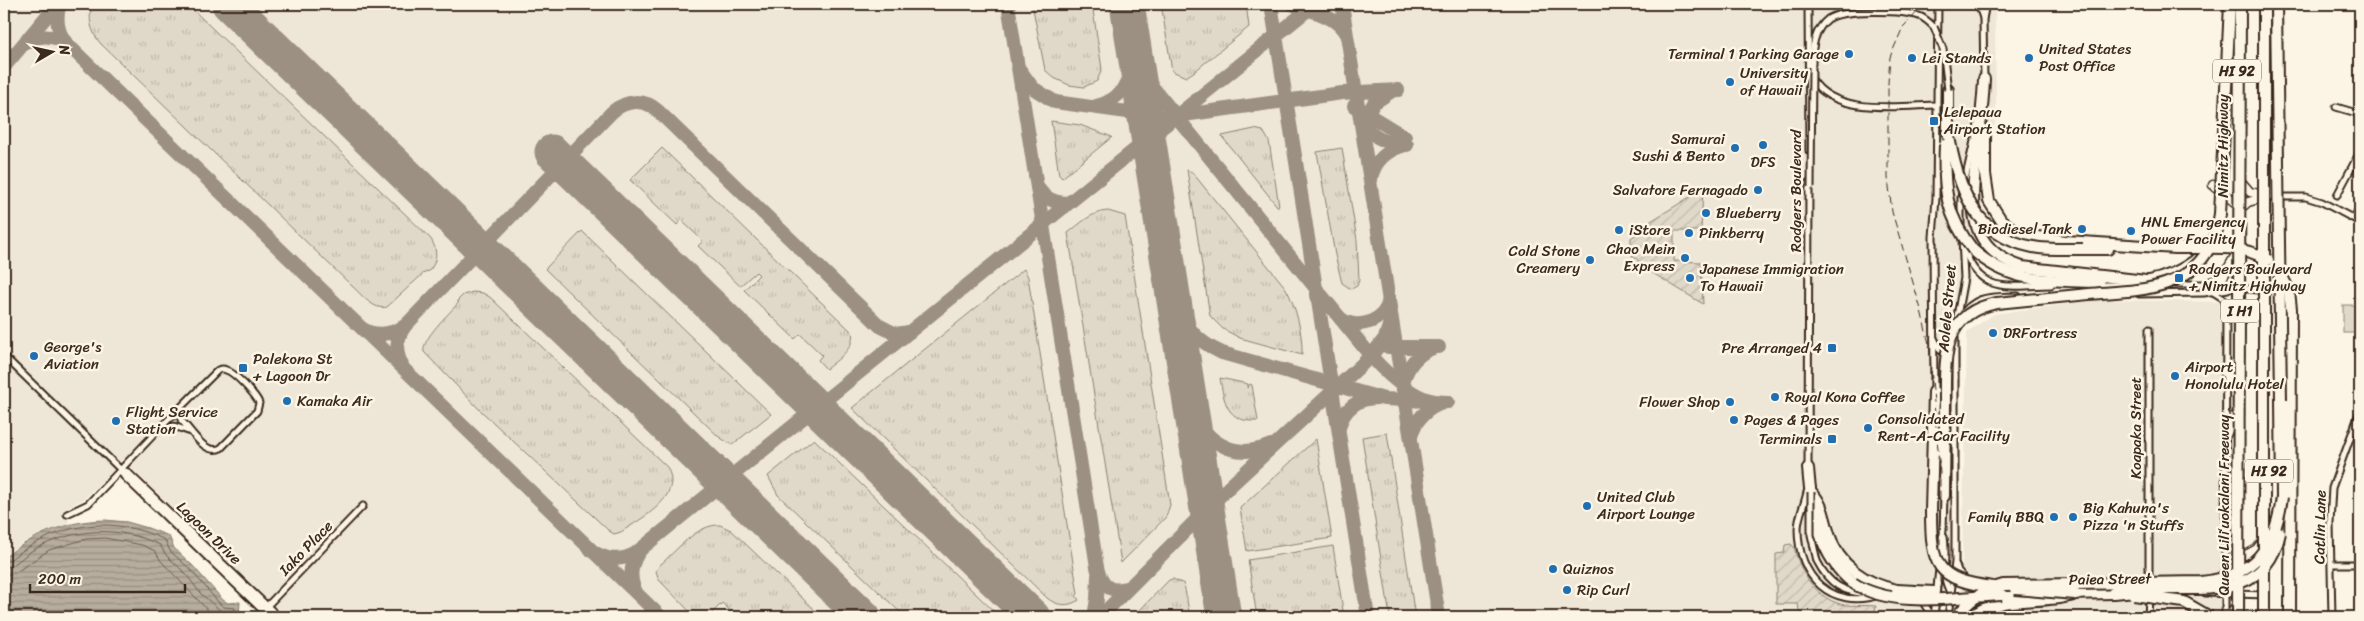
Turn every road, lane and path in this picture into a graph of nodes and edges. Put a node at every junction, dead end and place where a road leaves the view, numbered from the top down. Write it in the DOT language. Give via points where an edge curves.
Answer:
graph roads {
  1 [pos="1808,4"];
  2 [pos="1938,4"];
  3 [pos="1978,4"];
  4 [pos="1986,4"];
  5 [pos="2236,4"];
  6 [pos="2264,4"];
  7 [pos="2269,4"];
  8 [pos="2276,4"];
  9 [pos="1983,19"];
  10 [pos="2222,26"];
  11 [pos="1809,74"];
  12 [pos="1984,79"];
  13 [pos="1948,90"];
  14 [pos="1937,105"];
  15 [pos="2336,107"];
  16 [pos="2360,114"];
  17 [pos="1948,131"];
  18 [pos="2360,152"];
  19 [pos="2237,172"];
  20 [pos="2213,185"];
  21 [pos="2270,185"];
  22 [pos="2337,194"];
  23 [pos="2270,197"];
  24 [pos="2283,197"];
  25 [pos="2227,198"];
  26 [pos="2211,204"];
  27 [pos="2237,204"];
  28 [pos="2360,207"];
  29 [pos="2237,215"];
  30 [pos="2354,218"];
  31 [pos="2360,222"];
  32 [pos="2211,245"];
  33 [pos="1963,246"];
  34 [pos="2176,248"];
  35 [pos="2234,258"];
  36 [pos="2146,281"];
  37 [pos="2206,284"];
  38 [pos="2233,288"];
  39 [pos="2269,291"];
  40 [pos="2213,292"];
  41 [pos="2235,308"];
  42 [pos="2226,314"];
  43 [pos="1955,323"];
  44 [pos="2149,328"];
  45 [pos="1933,335"];
  46 [pos="4,356"];
  47 [pos="1955,356"];
  48 [pos="2225,373"];
  49 [pos="2234,384"];
  50 [pos="1934,392"];
  51 [pos="181,408"];
  52 [pos="2360,411"];
  53 [pos="2234,416"];
  54 [pos="159,431"];
  55 [pos="191,432"];
  56 [pos="2226,435"];
  57 [pos="1808,468"];
  58 [pos="121,470"];
  59 [pos="1811,492"];
  60 [pos="1944,496"];
  61 [pos="2282,497"];
  62 [pos="363,506"];
  63 [pos="67,514"];
  64 [pos="2234,516"];
  65 [pos="1943,530"];
  66 [pos="2269,531"];
  67 [pos="2225,539"];
  68 [pos="2234,540"];
  69 [pos="1955,562"];
  70 [pos="2332,564"];
  71 [pos="2360,564"];
  72 [pos="2149,591"];
  73 [pos="2113,593"];
  74 [pos="1952,594"];
  75 [pos="2003,594"];
  76 [pos="2075,594"];
  77 [pos="2225,594"];
  78 [pos="2234,594"];
  79 [pos="1878,595"];
  80 [pos="1910,595"];
  81 [pos="1935,595"];
  82 [pos="2269,595"];
  83 [pos="265,608"];
  84 [pos="2236,614"];
  85 [pos="270,617"];
  86 [pos="278,617"];
  87 [pos="1933,617"];
  88 [pos="1948,617"];
  89 [pos="1957,617"];
  90 [pos="1971,617"];
  91 [pos="2148,617"];
  92 [pos="2210,617"];
  93 [pos="2227,617"];
  94 [pos="2264,617"];
  95 [pos="2269,617"];
  96 [pos="2290,617"];
  97 [pos="2332,617"];
  1 -- 11 [label="street, Rodgers Boulevard"];
  2 -- 14 [label="street"];
  3 -- 9 [label="street"];
  4 -- 9 [label="street, Aolele Street"];
  5 -- 10 [label="main road" via="2233,14"];
  5 -- 19 [label="main road, Nimitz Highway / HI 92"];
  5 -- 32 [label="highway, bridge" via="2220,214"];
  5 -- 84 [label="highway, Queen Liliʻuokalani Freeway / I H1, bridge"];
  6 -- 94 [label="highway, I H1, bridge"];
  7 -- 21 [label="main road, HI 92"];
  8 -- 61 [label="highway, bridge"];
  9 -- 12 [label="street, Aolele Street"];
  11 -- 14 [label="street" via="1816,86 1844,103"];
  11 -- 57 [label="street, Rodgers Boulevard"];
  12 -- 33 [label="street, Aolele Street" via="1976,134 1960,197"];
  12 -- 34 [label="highway" via="1985,183 1993,209 2008,226 2023,234 2043,238"];
  12 -- 36 [label="highway" via="1972,206 1978,230 1995,253 2022,268"];
  13 -- 17 [label="highway"];
  13 -- 59 [label="street, bridge" via="1941,39 1934,27 1918,15 1837,15 1826,20 1813,42"];
  14 -- 45 [label="street"];
  15 -- 16 [label="street"];
  17 -- 34 [label="highway, bridge" via="1955,169 1964,194 1987,225 2006,238 2044,248"];
  17 -- 36 [label="highway, bridge" via="1945,181 1948,205 1963,237 1981,257 2004,271 2031,279"];
  18 -- 22 [label="street"];
  19 -- 23 [label="main road" via="2250,192"];
  19 -- 27 [label="main road, Nimitz Highway / HI 92"];
  20 -- 25 [label="main road"];
  21 -- 23 [label="main road, HI 92"];
  21 -- 24 [label="main road"];
  23 -- 24 [label="street"];
  23 -- 29 [label="main road" via="2248,202"];
  23 -- 39 [label="main road, HI 92"];
  24 -- 30 [label="street" via="2306,197"];
  25 -- 26 [label="main road"];
  25 -- 27 [label="main road"];
  27 -- 29 [label="main road, Nimitz Highway / HI 92"];
  28 -- 30 [label="street"];
  29 -- 35 [label="main road, Nimitz Highway / HI 92"];
  30 -- 31 [label="street"];
  32 -- 36 [label="highway, bridge" via="2178,272"];
  32 -- 60 [label="highway, bridge" via="2200,264 2156,288 1997,303 1973,311 1959,323 1950,338 1945,361"];
  33 -- 37 [label="street" via="1978,276 1994,285"];
  33 -- 43 [label="street, Aolele Street" via="1964,278"];
  34 -- 96 [label="highway, bridge" via="2250,251 2274,264 2289,291"];
  35 -- 37 [label="main road" via="2222,277"];
  35 -- 38 [label="main road, Nimitz Highway / HI 92"];
  37 -- 38 [label="street"];
  38 -- 39 [label="street"];
  38 -- 40 [label="street"];
  38 -- 41 [label="main road, Nimitz Highway / HI 92"];
  39 -- 66 [label="main road, HI 92"];
  40 -- 42 [label="street" via="2224,299"];
  40 -- 43 [label="street" via="1988,297 1970,304"];
  41 -- 42 [label="main road"];
  41 -- 49 [label="main road, Nimitz Highway / HI 92"];
  42 -- 48 [label="street"];
  43 -- 47 [label="street, Aolele Street"];
  44 -- 72 [label="street, Koapaka Street"];
  45 -- 47 [label="street" via="1940,350"];
  45 -- 50 [label="street"];
  46 -- 58 [label="street, Lagoon Drive"];
  47 -- 69 [label="street, Aolele Street"];
  48 -- 49 [label="main road"];
  48 -- 56 [label="street"];
  49 -- 53 [label="main road, Nimitz Highway / HI 92"];
  50 -- 60 [label="street"];
  50 -- 76 [label="highway, bridge" via="1930,511 1932,544 1941,568 1967,584"];
  51 -- 54 [label="street"];
  51 -- 55 [label="street" via="180,418"];
  51 -- 55 [label="street" via="216,372 223,369 258,400 256,411 218,450 207,448"];
  52 -- 70 [label="street, Catlin Lane" via="2332,488"];
  53 -- 56 [label="main road"];
  53 -- 64 [label="main road, Nimitz Highway / HI 92"];
  54 -- 55 [label="street" via="174,426"];
  54 -- 58 [label="street"];
  56 -- 67 [label="street"];
  57 -- 75 [label="highway, bridge" via="1821,535 1831,559 1862,589 1889,597"];
  57 -- 79 [label="street, Rodgers Boulevard" via="1806,499 1798,522 1800,549 1807,566 1817,582 1835,596 1857,600"];
  58 -- 63 [label="street" via="88,504"];
  58 -- 83 [label="street, Lagoon Drive"];
  59 -- 75 [label="highway, bridge" via="1820,503 1829,537 1838,554 1866,580 1897,590"];
  59 -- 79 [label="street, bridge" via="1811,536 1817,561 1828,579 1856,594"];
  60 -- 65 [label="street"];
  61 -- 73 [label="highway, bridge" via="2281,527 2276,548 2264,566 2247,580 2222,589"];
  61 -- 89 [label="highway, bridge" via="2276,527 2268,545 2252,564 2228,578 2201,582 2003,585 1973,599"];
  62 -- 83 [label="street, Iako Place"];
  64 -- 67 [label="main road"];
  64 -- 68 [label="main road, Nimitz Highway / HI 92"];
  65 -- 74 [label="street" via="1946,549 1944,583"];
  65 -- 81 [label="street"];
  66 -- 68 [label="main road" via="2257,549 2246,555 2237,550"];
  66 -- 82 [label="main road, HI 92"];
  67 -- 77 [label="street"];
  68 -- 78 [label="main road, Nimitz Highway / HI 92"];
  69 -- 74 [label="street, Aolele Street"];
  69 -- 75 [label="street" via="1967,580 1981,582"];
  70 -- 71 [label="street"];
  70 -- 97 [label="street, Catlin Lane"];
  72 -- 75 [label="street, Paiea Street"];
  72 -- 77 [label="street, Paiea Street"];
  72 -- 91 [label="street, Koapaka Street"];
  73 -- 76 [label="highway"];
  73 -- 92 [label="highway, bridge" via="2184,602"];
  74 -- 75 [label="street, Paiea Street"];
  74 -- 81 [label="street, Rodgers Boulevard"];
  74 -- 88 [label="street, Aolele Street"];
  75 -- 76 [label="highway, bridge"];
  76 -- 90 [label="highway" via="2057,600 1992,605"];
  77 -- 78 [label="street, Paiea Street"];
  77 -- 93 [label="street"];
  78 -- 82 [label="street, Paiea Street"];
  78 -- 84 [label="main road, Nimitz Highway / HI 92"];
  79 -- 80 [label="street, Rodgers Boulevard"];
  80 -- 81 [label="street, Rodgers Boulevard"];
  80 -- 87 [label="street" via="1928,606"];
  81 -- 87 [label="street"];
  82 -- 95 [label="main road, HI 92"];
  83 -- 85 [label="street, Lagoon Drive"];
  83 -- 86 [label="street, Lagoon Drive"];
  84 -- 93 [label="main road"];
}
